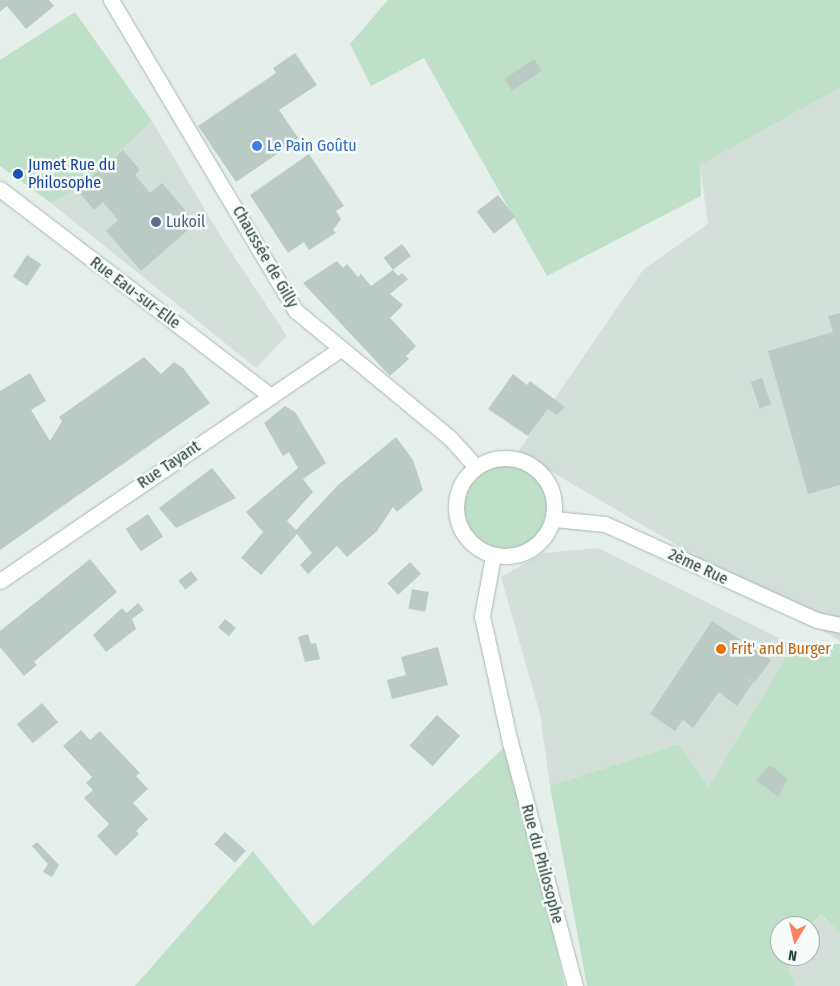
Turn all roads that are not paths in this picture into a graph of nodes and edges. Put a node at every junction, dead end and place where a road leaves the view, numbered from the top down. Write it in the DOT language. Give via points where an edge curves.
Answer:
graph roads {
  1 [pos="111,0"];
  2 [pos="0,189"];
  3 [pos="339,350"];
  4 [pos="271,396"];
  5 [pos="476,467"];
  6 [pos="554,519"];
  7 [pos="493,556"];
  8 [pos="0,582"];
  9 [pos="840,625"];
  10 [pos="575,986"];
  1 -- 3 [label="main road, Chaussée de Gilly" via="296,312"];
  2 -- 4 [label="main road, Rue Eau-sur-Elle"];
  3 -- 4 [label="main road, Rue Tayant"];
  3 -- 5 [label="main road, Chaussée de Gilly" via="450,438"];
  4 -- 8 [label="main road, Rue Tayant"];
  5 -- 6 [label="main road" via="497,458 513,458 528,463 551,487"];
  5 -- 7 [label="main road" via="462,482 455,504 457,522 477,549"];
  6 -- 7 [label="main road" via="538,545 524,554"];
  6 -- 9 [label="main road, 2ème Rue" via="605,524 809,616"];
  7 -- 10 [label="main road, Rue du Philosophe" via="482,616 510,742"];
}
